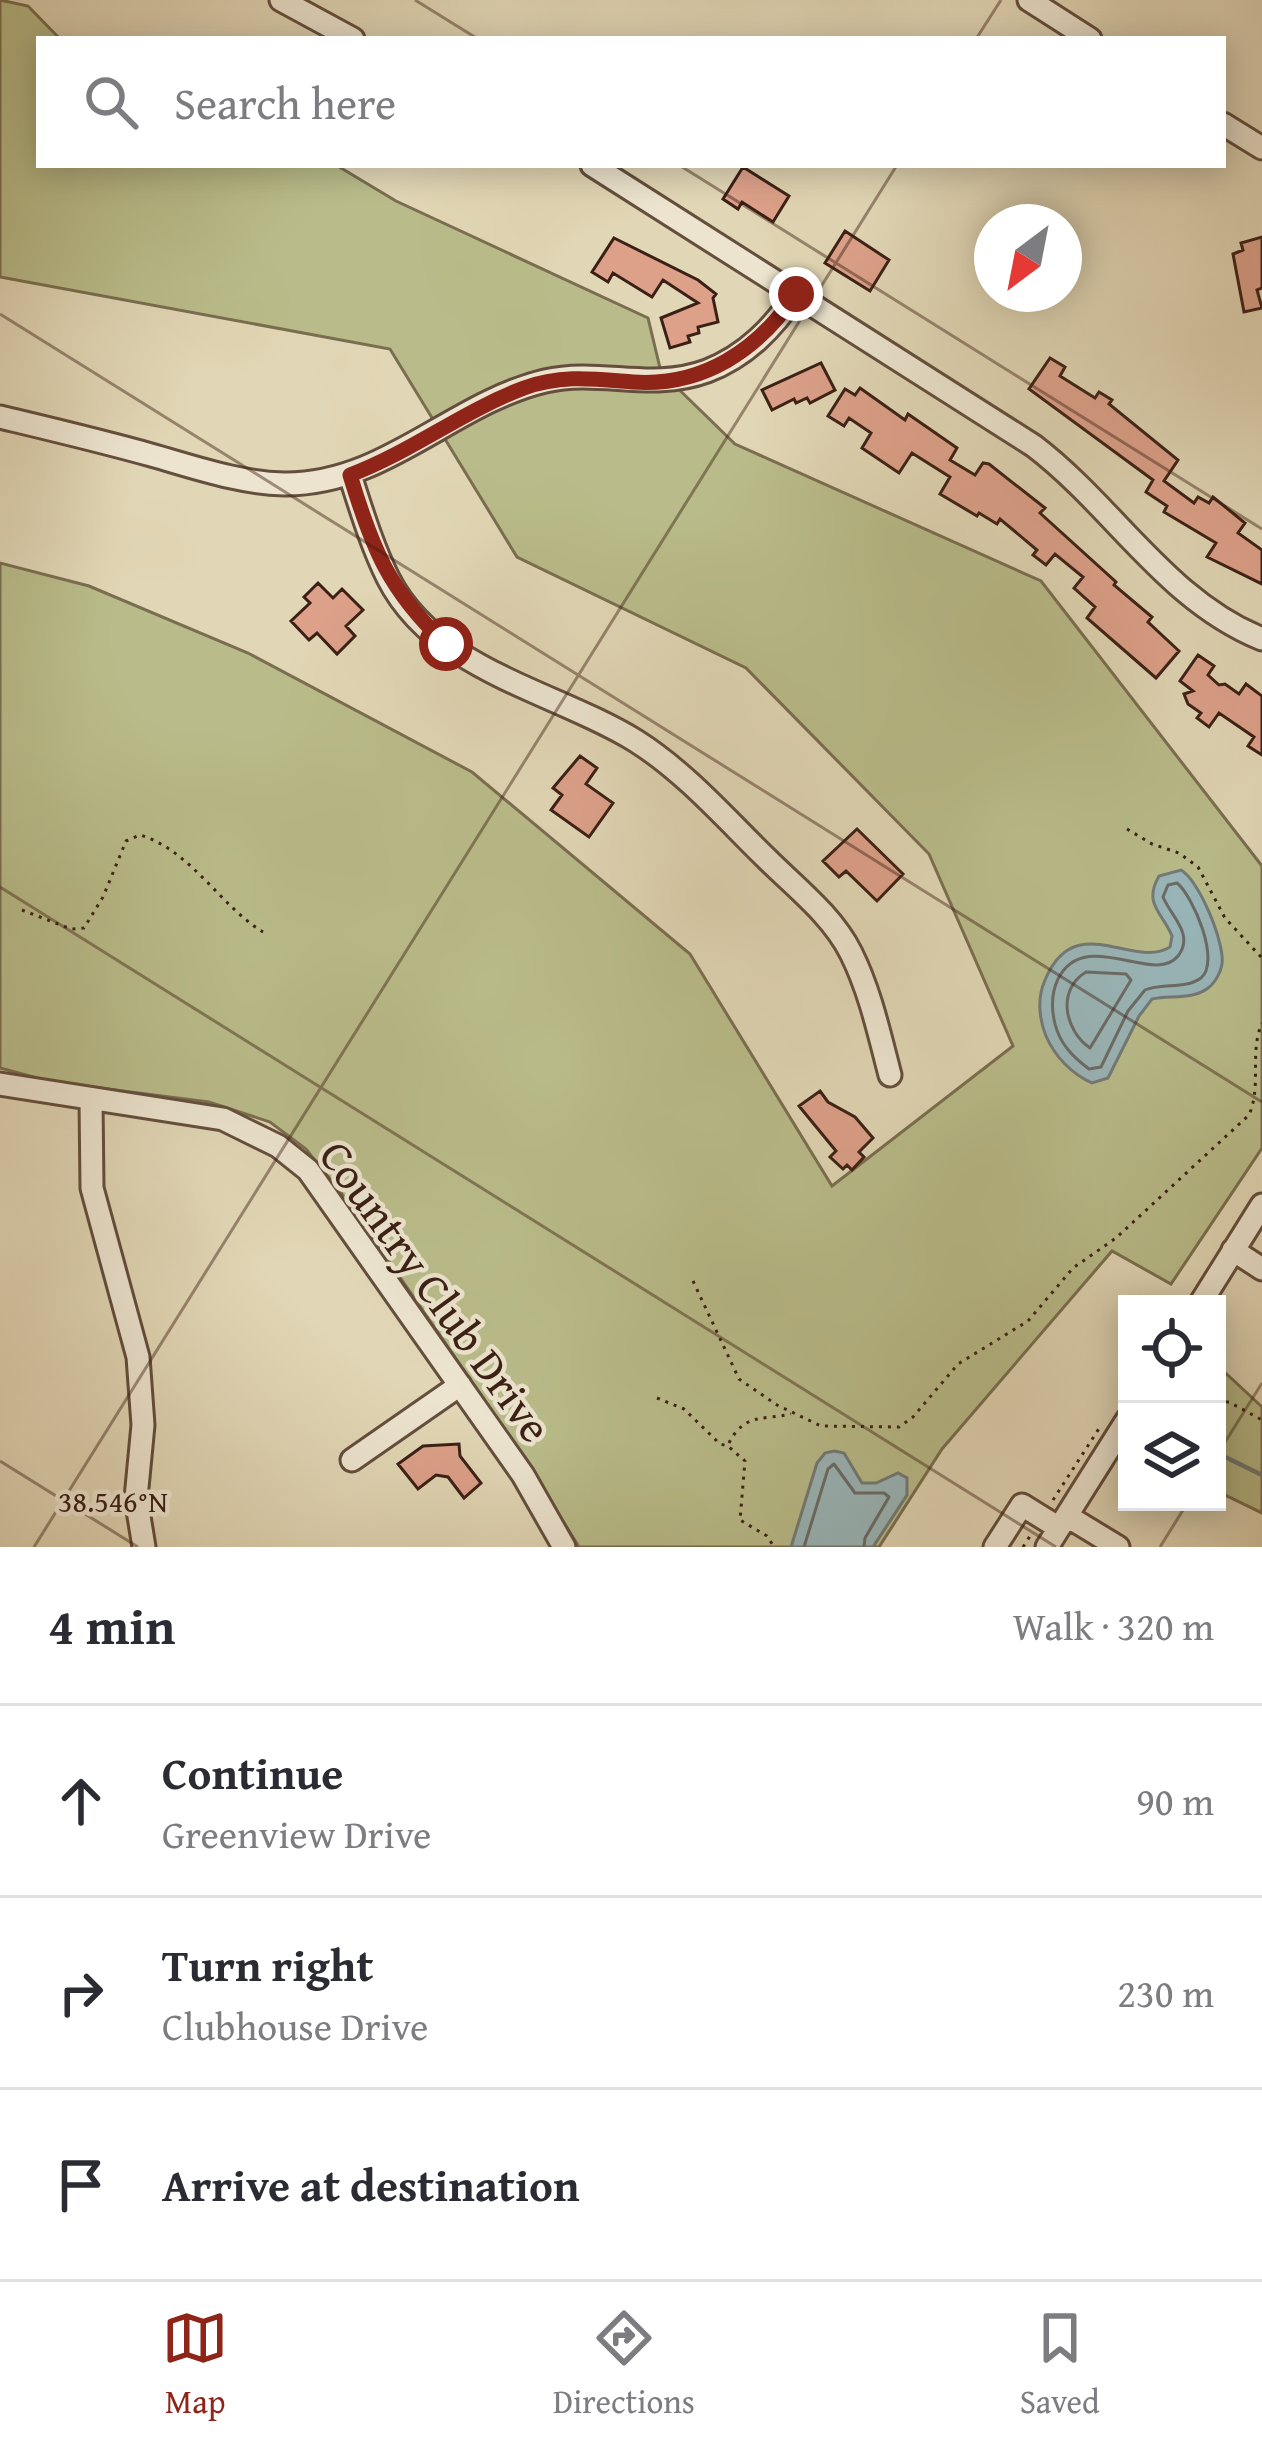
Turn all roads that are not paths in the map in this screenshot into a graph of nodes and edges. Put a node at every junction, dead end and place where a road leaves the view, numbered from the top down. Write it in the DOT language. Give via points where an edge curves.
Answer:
graph roads {
  1 [pos="280,0"];
  2 [pos="1029,0"];
  3 [pos="347,36"];
  4 [pos="1085,36"];
  5 [pos="1226,126"];
  6 [pos="1262,148"];
  7 [pos="597,168"];
  8 [pos="796,294"];
  9 [pos="0,417"];
  10 [pos="350,475"];
  11 [pos="1262,639"];
  12 [pos="890,1075"];
  13 [pos="0,1084"];
  14 [pos="91,1100"];
  15 [pos="1262,1205"];
  16 [pos="1233,1250"];
  17 [pos="1262,1269"];
  18 [pos="1205,1295"];
  19 [pos="460,1385"];
  20 [pos="1118,1433"];
  21 [pos="352,1460"];
  22 [pos="1051,1532"];
  23 [pos="144,1547"];
  24 [pos="564,1547"];
  25 [pos="995,1547"];
  26 [pos="1118,1547"];
  1 -- 3 [label="street"];
  2 -- 4 [label="street"];
  5 -- 6 [label="street"];
  7 -- 8 [label="street"];
  8 -- 10 [label="street" via="751,346 708,370 649,383 546,381"];
  8 -- 11 [label="street" via="1034,446 1193,601"];
  9 -- 10 [label="street" via="237,478 298,484"];
  10 -- 12 [label="street" via="389,580 414,615 481,666 640,744 830,920 872,1003"];
  13 -- 14 [label="street, Country Club Drive"];
  14 -- 19 [label="street, Country Club Drive" via="224,1119 278,1146 326,1192"];
  14 -- 23 [label="street" via="92,1188 138,1357 136,1498"];
  15 -- 16 [label="street"];
  16 -- 17 [label="street"];
  16 -- 18 [label="street"];
  19 -- 21 [label="street"];
  19 -- 24 [label="street, Country Club Drive"];
  20 -- 22 [label="street"];
  22 -- 25 [label="street" via="1022,1505"];
  22 -- 26 [label="street"];
}
